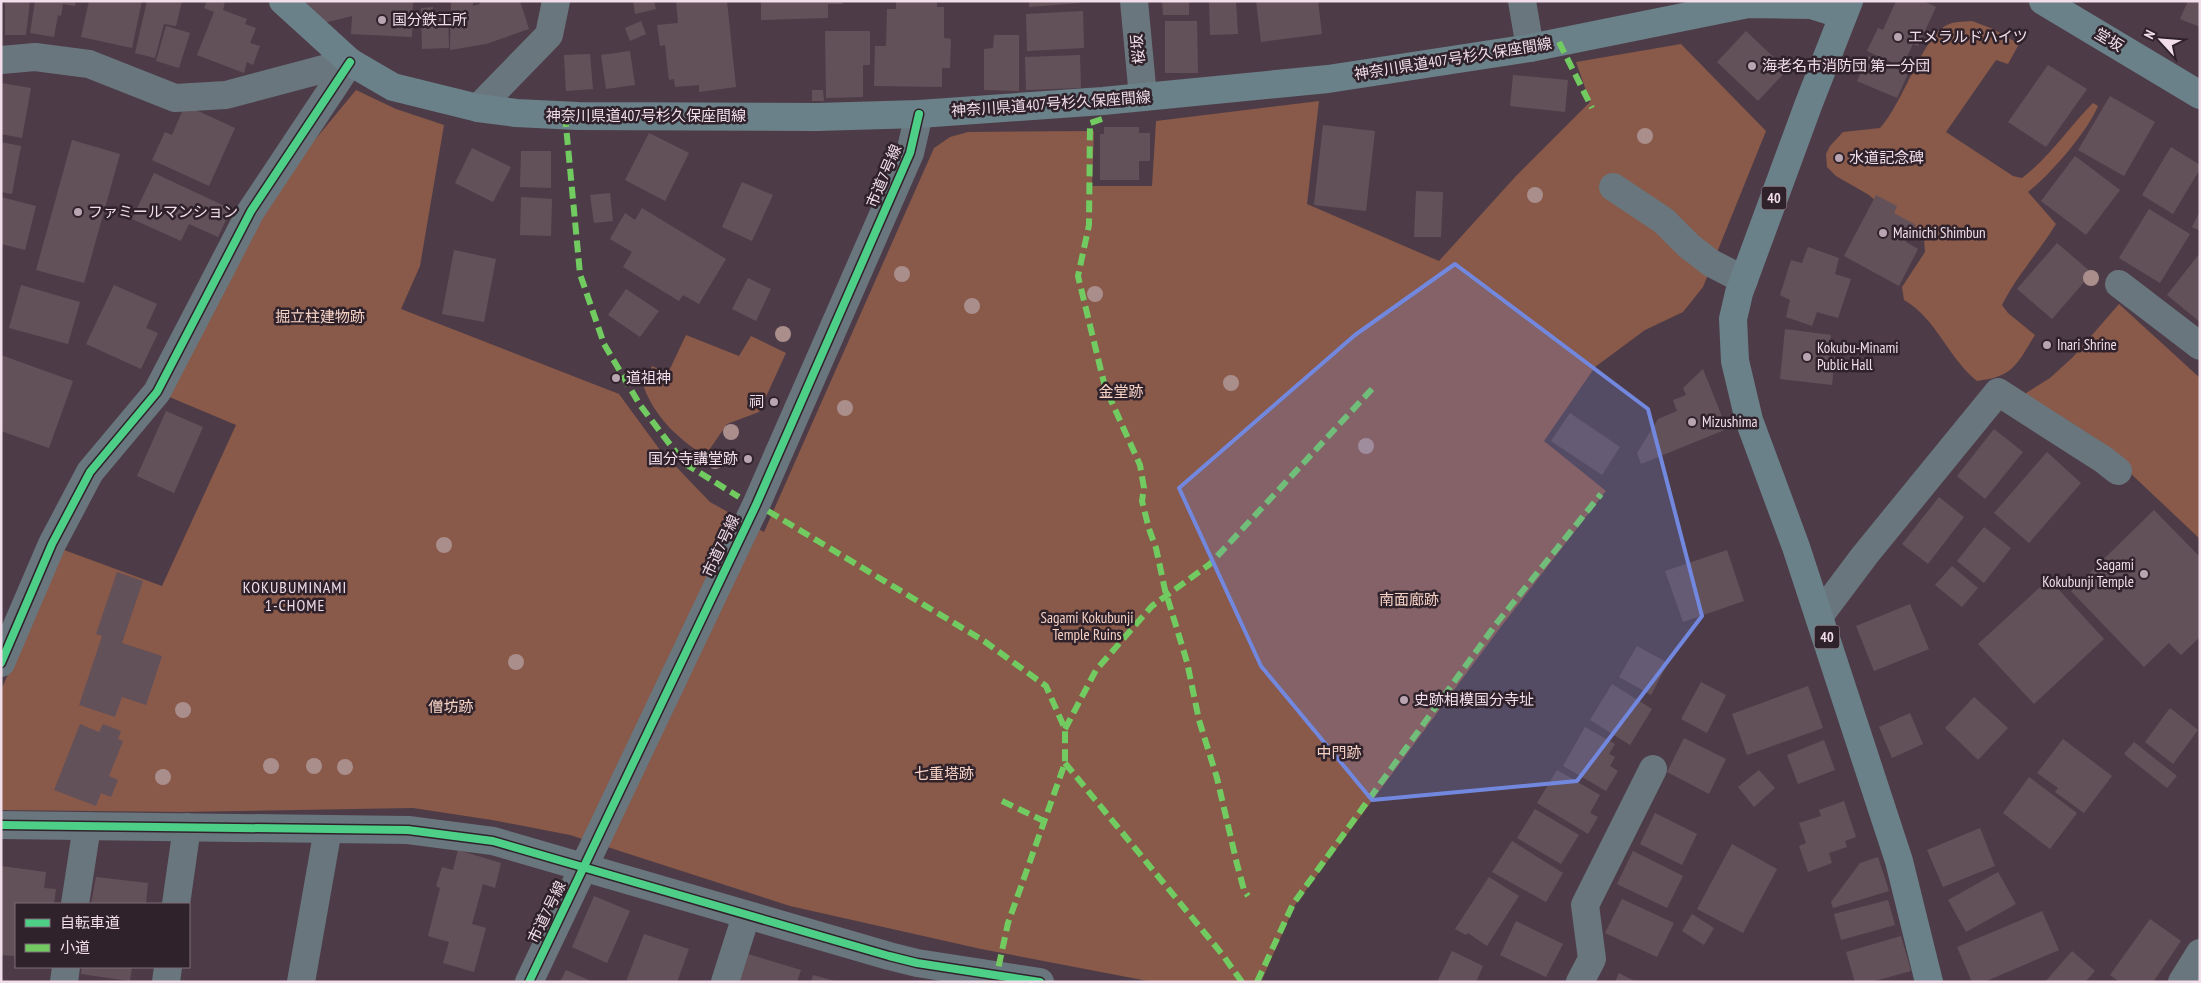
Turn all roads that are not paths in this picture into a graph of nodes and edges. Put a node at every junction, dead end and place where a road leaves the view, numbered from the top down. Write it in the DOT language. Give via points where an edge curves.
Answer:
graph roads {
  1 [pos="283,1"];
  2 [pos="556,1"];
  3 [pos="1134,1"];
  4 [pos="1522,1"];
  5 [pos="2043,1"];
  6 [pos="1846,8"];
  7 [pos="1530,48"];
  8 [pos="1,60"];
  9 [pos="350,62"];
  10 [pos="2200,95"];
  11 [pos="1143,97"];
  12 [pos="478,108"];
  13 [pos="919,114"];
  14 [pos="1613,187"];
  15 [pos="1744,280"];
  16 [pos="2119,284"];
  17 [pos="2200,346"];
  18 [pos="2118,471"];
  19 [pos="1820,615"];
  20 [pos="1,664"];
  21 [pos="1653,769"];
  22 [pos="1,824"];
  23 [pos="87,826"];
  24 [pos="187,827"];
  25 [pos="328,829"];
  26 [pos="584,868"];
  27 [pos="75,903"];
  28 [pos="176,903"];
  29 [pos="746,916"];
  30 [pos="2200,952"];
  31 [pos="66,968"];
  32 [pos="168,968"];
  33 [pos="914,972"];
  34 [pos="64,982"];
  35 [pos="166,982"];
  36 [pos="301,982"];
  37 [pos="529,982"];
  38 [pos="725,982"];
  39 [pos="1040,982"];
  40 [pos="1580,982"];
  41 [pos="1929,982"];
  42 [pos="2182,982"];
  1 -- 9 [label="main road, 神奈川県道407号杉久保座間線"];
  2 -- 12 [label="street" via="549,35"];
  3 -- 11 [label="street, 桜坂"];
  4 -- 7 [label="street"];
  5 -- 10 [label="main road, 堂坂"];
  6 -- 7 [label="main road, 神奈川県道407号杉久保座間線" via="1748,4"];
  6 -- 15 [label="main road, 40"];
  7 -- 11 [label="main road, 神奈川県道407号杉久保座間線" via="1328,79"];
  8 -- 9 [label="street" via="35,57 88,64 175,98 226,95"];
  9 -- 12 [label="main road, 神奈川県道407号杉久保座間線" via="393,87"];
  9 -- 20 [label="street" via="251,211 157,392 90,472 52,544"];
  11 -- 13 [label="main road, 神奈川県道407号杉久保座間線"];
  12 -- 13 [label="main road, 神奈川県道407号杉久保座間線" via="578,116"];
  13 -- 26 [label="street, 市道7号線" via="910,153 756,505"];
  14 -- 15 [label="street" via="1664,221 1711,263"];
  15 -- 19 [label="main road, 40" via="1733,319 1735,361 1749,420"];
  16 -- 17 [label="street"];
  18 -- 19 [label="street" via="1998,392"];
  19 -- 41 [label="main road, 40" via="1899,861"];
  21 -- 40 [label="street" via="1585,905 1592,959"];
  22 -- 23 [label="street"];
  23 -- 24 [label="street"];
  23 -- 27 [label="street"];
  24 -- 25 [label="street"];
  24 -- 28 [label="street"];
  25 -- 26 [label="street" via="408,830 493,841"];
  25 -- 36 [label="street"];
  26 -- 29 [label="street"];
  26 -- 37 [label="street, 市道7号線"];
  29 -- 33 [label="street"];
  29 -- 38 [label="street"];
  30 -- 42 [label="street"];
  31 -- 34 [label="street"];
  32 -- 35 [label="street"];
  33 -- 39 [label="street"];
}
